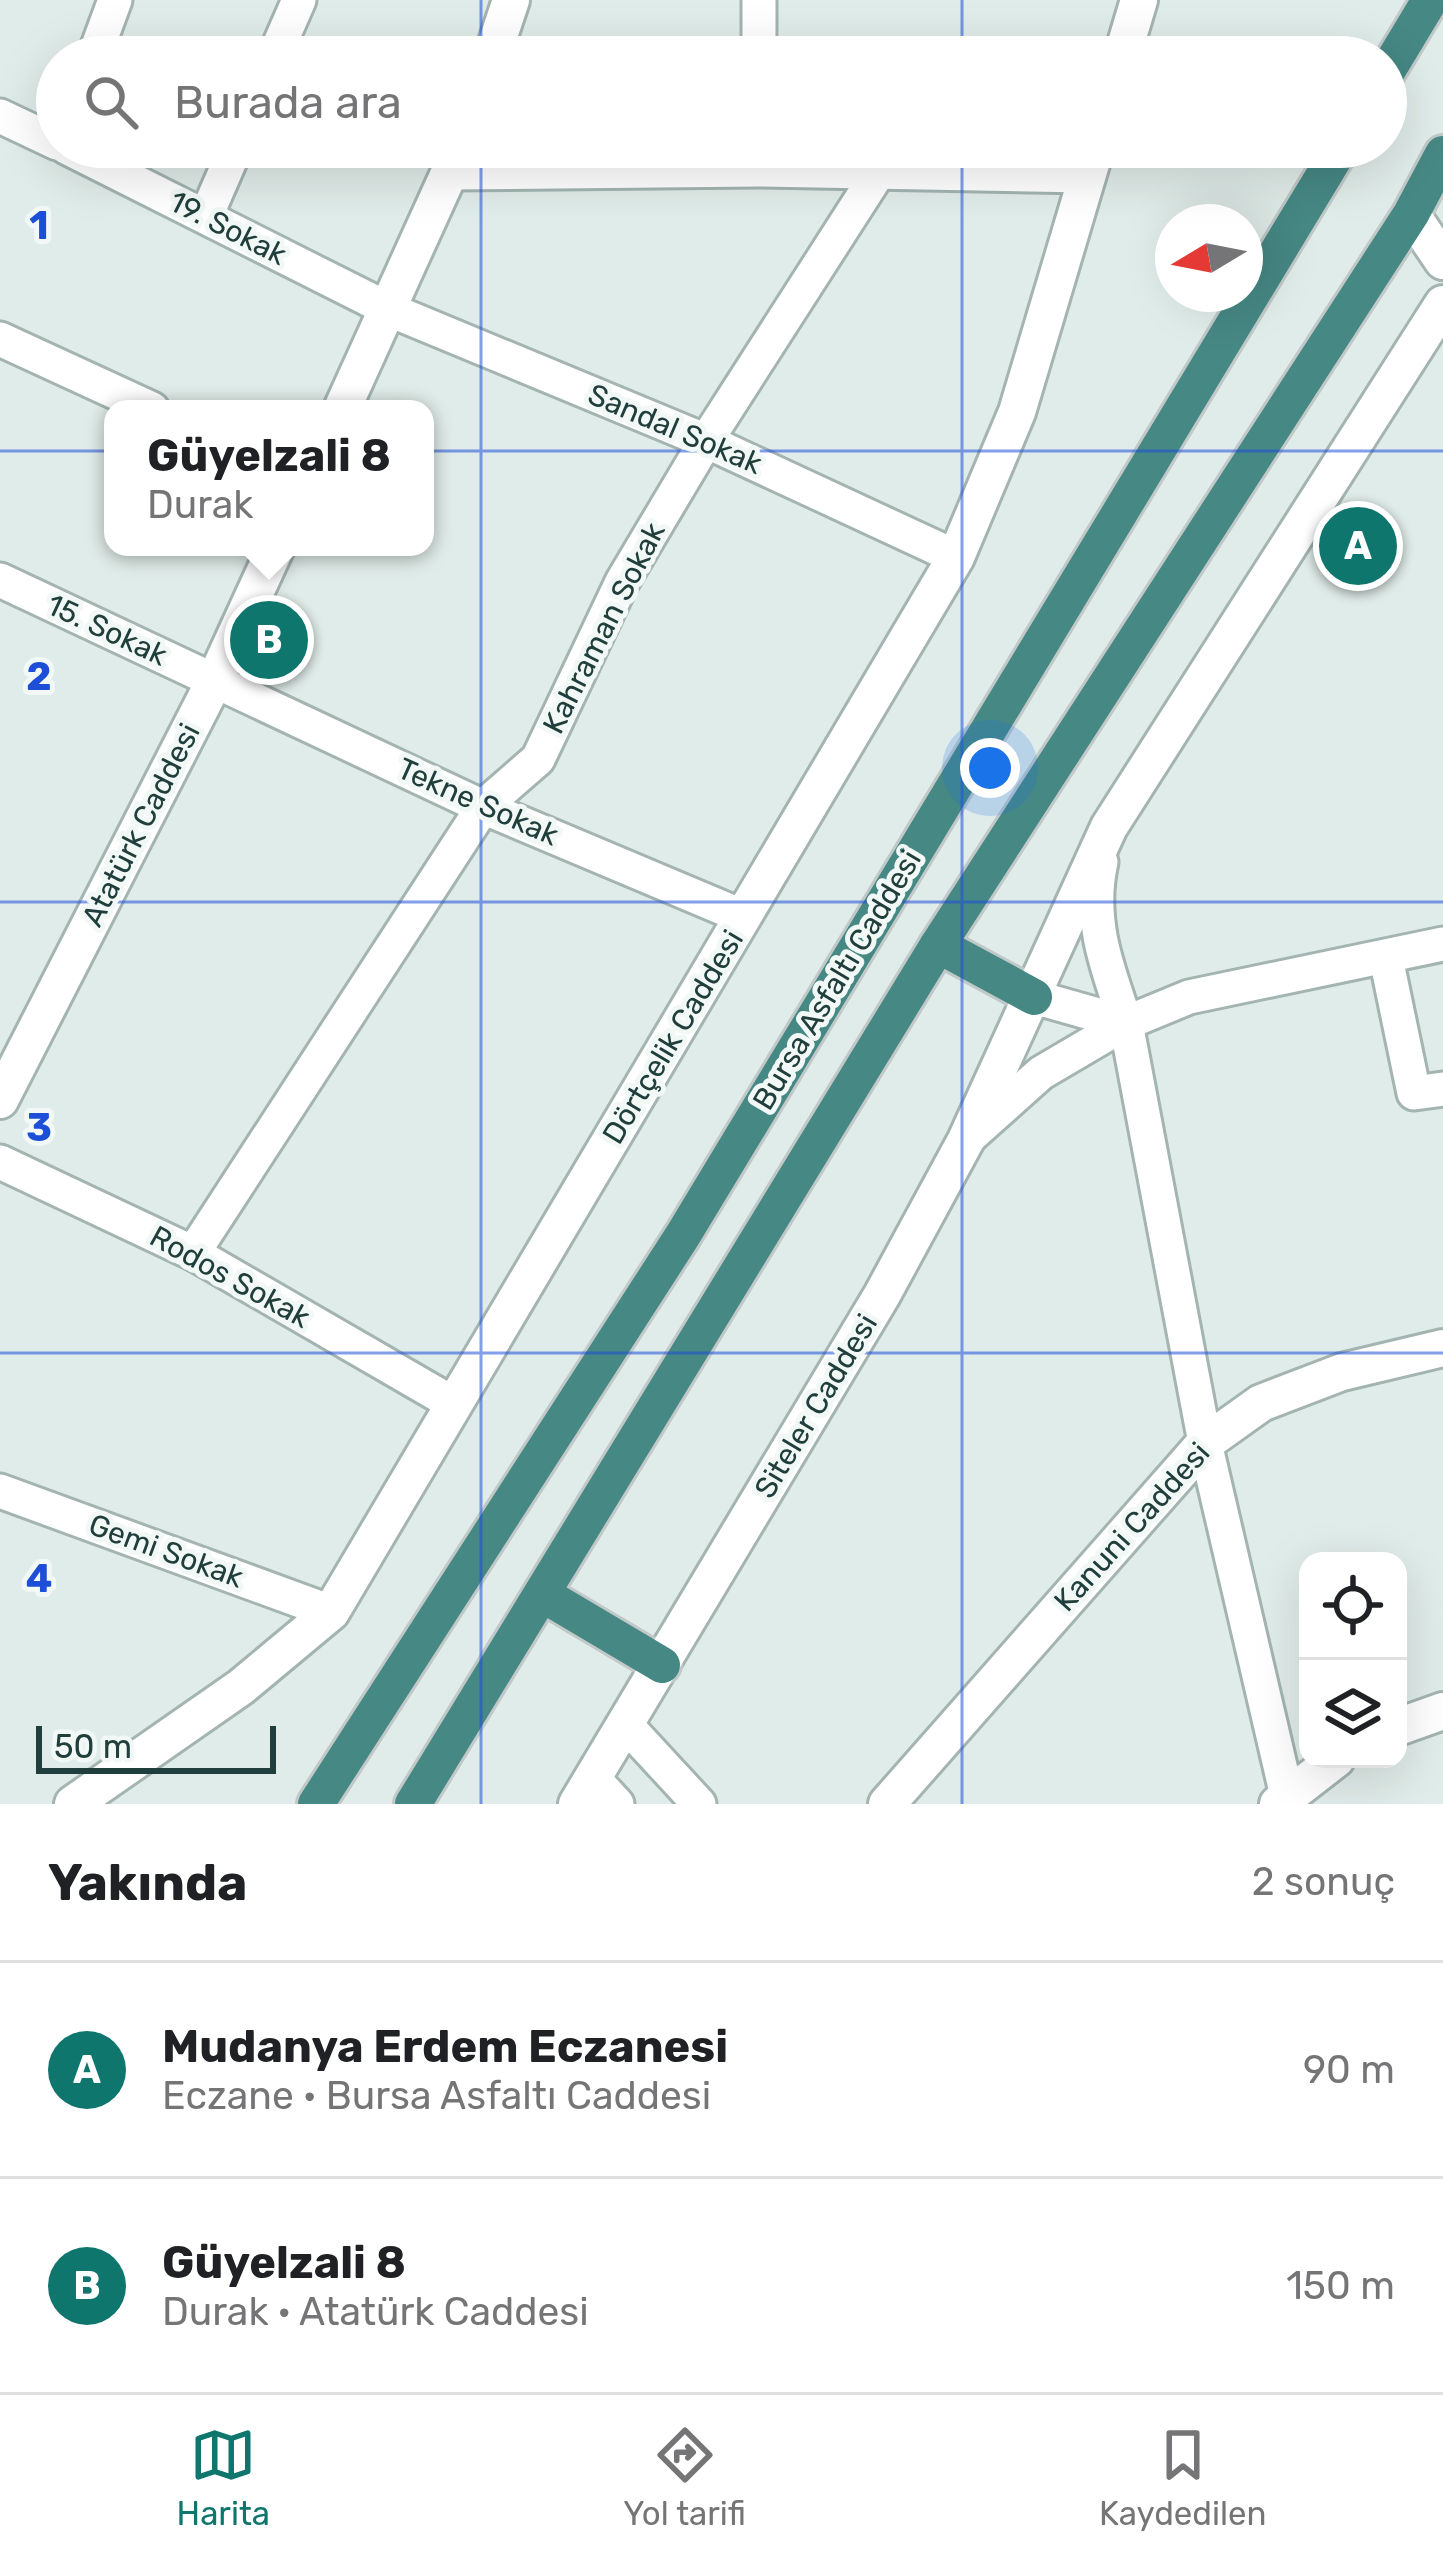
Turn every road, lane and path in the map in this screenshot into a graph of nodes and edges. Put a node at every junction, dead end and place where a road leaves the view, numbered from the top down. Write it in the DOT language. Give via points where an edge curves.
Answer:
graph roads {
  1 [pos="115,0"];
  2 [pos="299,0"];
  3 [pos="511,0"];
  4 [pos="759,0"];
  5 [pos="1138,0"];
  6 [pos="1430,0"];
  7 [pos="102,36"];
  8 [pos="283,36"];
  9 [pos="499,36"];
  10 [pos="759,36"];
  11 [pos="1128,36"];
  12 [pos="1407,38"];
  13 [pos="0,116"];
  14 [pos="36,132"];
  15 [pos="1443,154"];
  16 [pos="109,168"];
  17 [pos="227,168"];
  18 [pos="452,168"];
  19 [pos="860,168"];
  20 [pos="933,168"];
  21 [pos="1089,168"];
  22 [pos="1328,168"];
  23 [pos="880,170"];
  24 [pos="1411,214"];
  25 [pos="206,216"];
  26 [pos="1443,261"];
  27 [pos="1443,304"];
  28 [pos="390,310"];
  29 [pos="0,339"];
  30 [pos="132,400"];
  31 [pos="346,400"];
  32 [pos="706,440"];
  33 [pos="272,556"];
  34 [pos="956,556"];
  35 [pos="0,580"];
  36 [pos="215,680"];
  37 [pos="483,806"];
  38 [pos="1109,827"];
  39 [pos="744,917"];
  40 [pos="1443,944"];
  41 [pos="938,945"];
  42 [pos="1386,958"];
  43 [pos="1034,997"];
  44 [pos="1126,1023"];
  45 [pos="1443,1089"];
  46 [pos="0,1100"];
  47 [pos="966,1140"];
  48 [pos="0,1162"];
  49 [pos="193,1253"];
  50 [pos="1443,1348"];
  51 [pos="454,1404"];
  52 [pos="1205,1443"];
  53 [pos="0,1491"];
  54 [pos="544,1595"];
  55 [pos="331,1612"];
  56 [pos="662,1665"];
  57 [pos="1443,1711"];
  58 [pos="1407,1724"];
  59 [pos="626,1725"];
  60 [pos="1324,1768"];
  61 [pos="596,1795"];
  62 [pos="1282,1800"];
  63 [pos="73,1804"];
  64 [pos="316,1804"];
  65 [pos="413,1804"];
  66 [pos="699,1804"];
  67 [pos="886,1804"];
  1 -- 7 [label="street"];
  2 -- 8 [label="street"];
  3 -- 9 [label="street"];
  4 -- 10 [label="street"];
  5 -- 11 [label="street"];
  6 -- 12 [label="highway"];
  13 -- 14 [label="street"];
  15 -- 24 [label="highway"];
  16 -- 25 [label="street, 19. Sokak"];
  17 -- 25 [label="street"];
  18 -- 28 [label="street"];
  19 -- 23 [label="street"];
  20 -- 23 [label="street"];
  21 -- 34 [label="street, Dörtçelik Caddesi" via="1017,412"];
  22 -- 64 [label="highway, Bursa Asfaltı Caddesi" via="682,1235"];
  23 -- 32 [label="street, Kahraman Sokak"];
  24 -- 26 [label="street"];
  24 -- 41 [label="highway"];
  25 -- 28 [label="street, 19. Sokak"];
  27 -- 38 [label="street, Siteler Caddesi"];
  28 -- 31 [label="street"];
  28 -- 32 [label="street, Sandal Sokak"];
  29 -- 30 [label="street"];
  32 -- 34 [label="street, Sandal Sokak"];
  32 -- 37 [label="street, Kahraman Sokak" via="622,582 538,759"];
  33 -- 36 [label="street, Atatürk Caddesi"];
  34 -- 39 [label="street, Dörtçelik Caddesi"];
  35 -- 36 [label="street, 15. Sokak"];
  36 -- 37 [label="street, Tekne Sokak"];
  36 -- 46 [label="street, Atatürk Caddesi"];
  37 -- 39 [label="street, Tekne Sokak"];
  37 -- 49 [label="street, Kahraman Sokak"];
  38 -- 43 [label="street, Siteler Caddesi"];
  38 -- 44 [label="street" via="1094,895 1101,951"];
  39 -- 51 [label="street, Dörtçelik Caddesi"];
  40 -- 42 [label="street"];
  41 -- 43 [label="highway"];
  41 -- 54 [label="highway"];
  42 -- 44 [label="street" via="1190,997"];
  42 -- 45 [label="street" via="1414,1093"];
  43 -- 44 [label="street"];
  43 -- 47 [label="street, Siteler Caddesi"];
  44 -- 47 [label="street" via="1041,1073"];
  44 -- 52 [label="street"];
  47 -- 56 [label="street, Siteler Caddesi"];
  48 -- 49 [label="street, Rodos Sokak"];
  49 -- 51 [label="street, Rodos Sokak"];
  50 -- 52 [label="street, Kanuni Caddesi" via="1342,1372 1261,1403"];
  51 -- 55 [label="street, Dörtçelik Caddesi"];
  52 -- 62 [label="street"];
  52 -- 67 [label="street, Kanuni Caddesi"];
  53 -- 55 [label="street, Gemi Sokak"];
  54 -- 56 [label="highway"];
  54 -- 65 [label="highway"];
  55 -- 63 [label="street, Dörtçelik Caddesi" via="241,1688"];
  56 -- 59 [label="street, Siteler Caddesi"];
  57 -- 58 [label="street"];
  59 -- 61 [label="street, Siteler Caddesi"];
  59 -- 66 [label="street"];
  60 -- 62 [label="street"];
}
